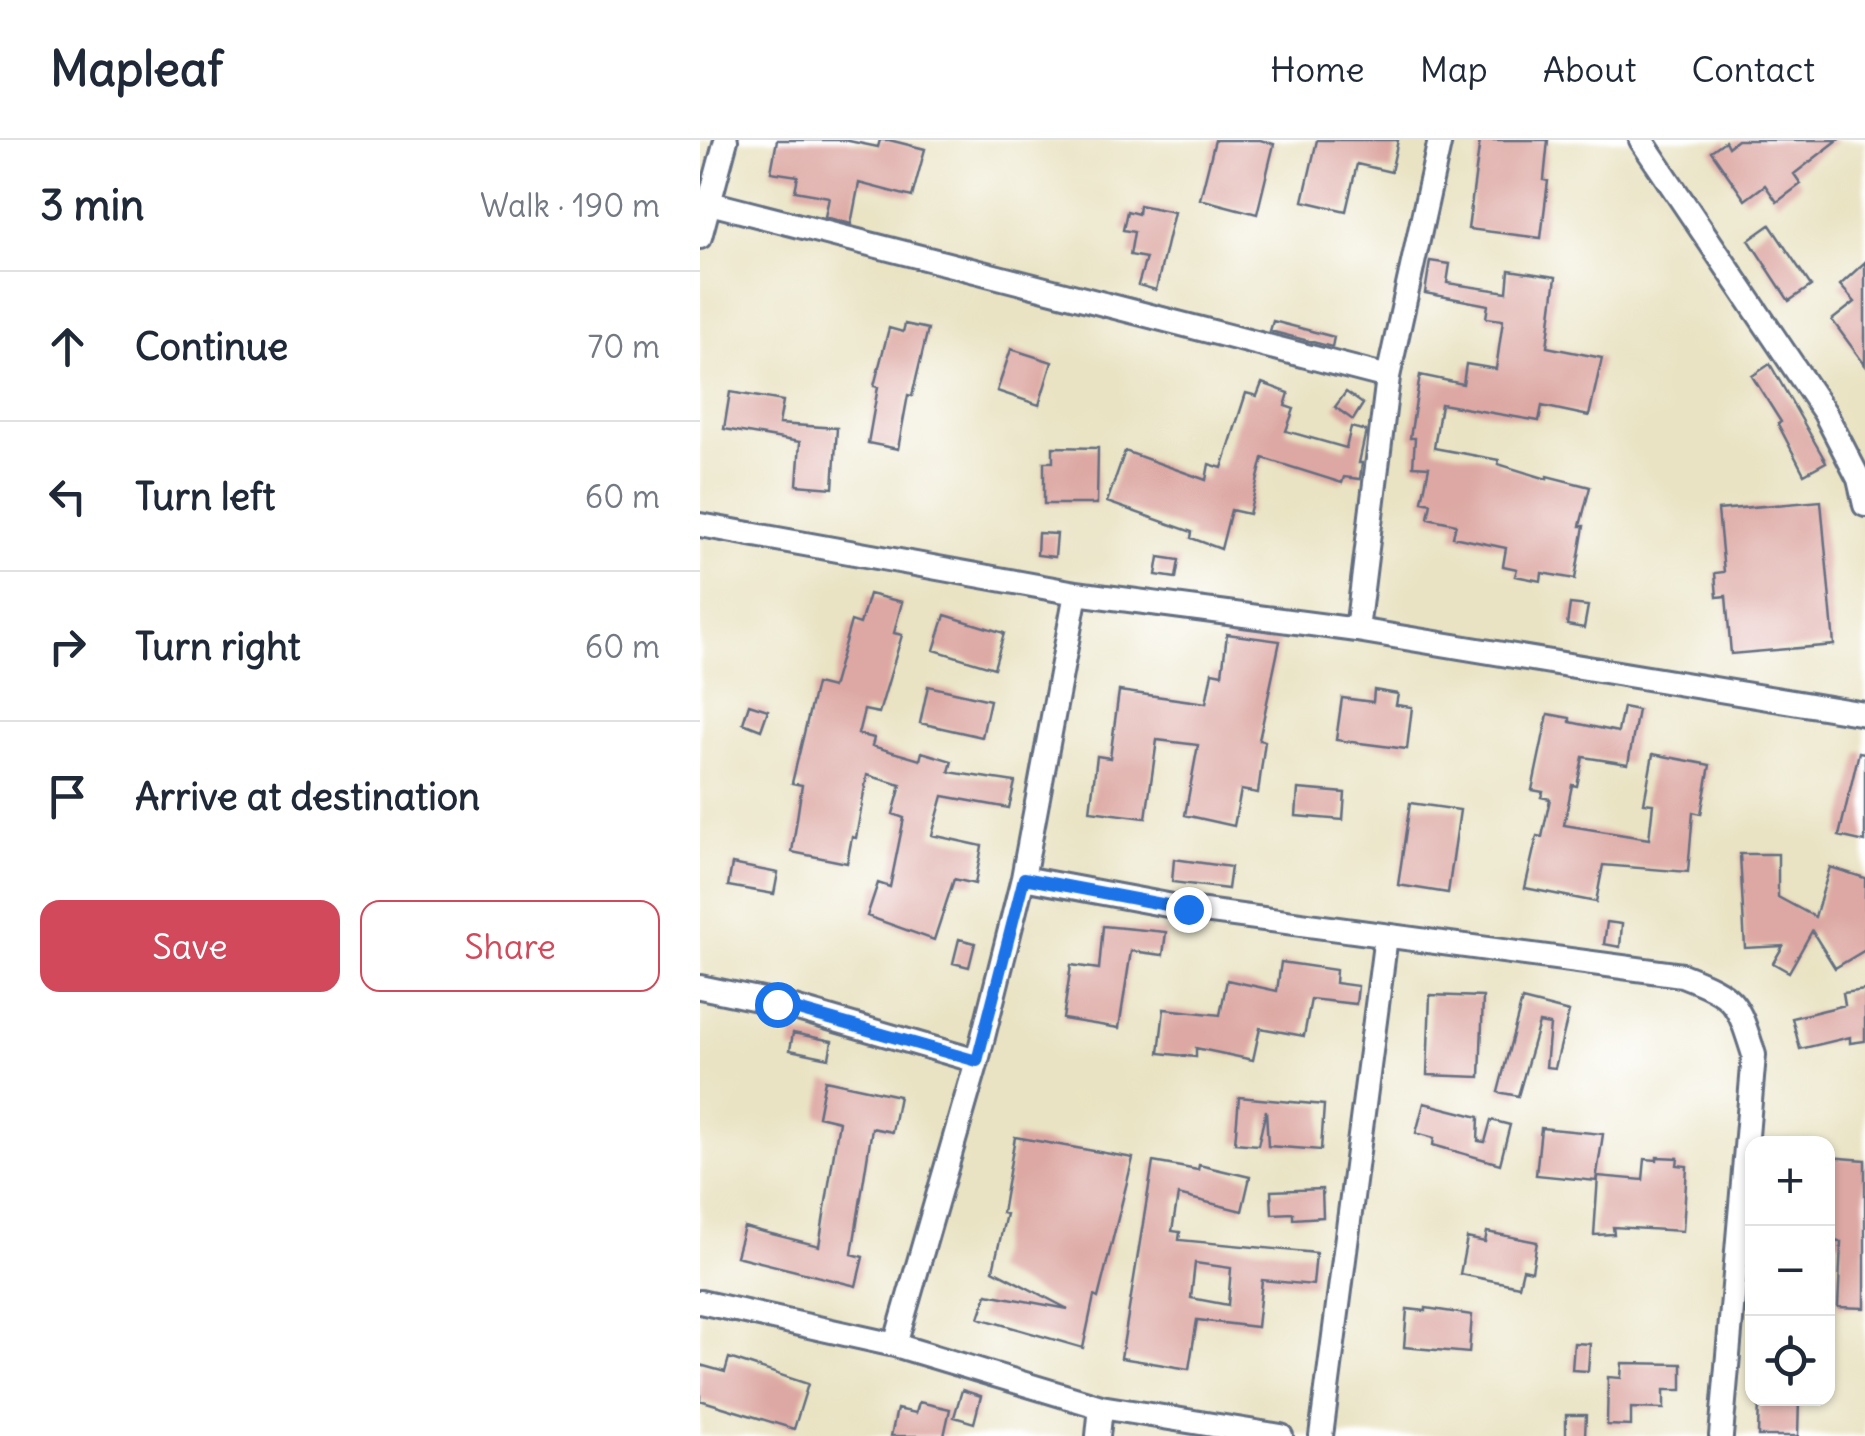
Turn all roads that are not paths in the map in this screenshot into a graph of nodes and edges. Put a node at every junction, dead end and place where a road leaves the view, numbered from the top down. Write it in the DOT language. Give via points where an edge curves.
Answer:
graph roads {
  1 [pos="726,140"];
  2 [pos="1440,140"];
  3 [pos="1642,140"];
  4 [pos="710,203"];
  5 [pos="700,237"];
  6 [pos="1388,377"];
  7 [pos="1865,505"];
  8 [pos="700,526"];
  9 [pos="1076,593"];
  10 [pos="1358,630"];
  11 [pos="1865,714"];
  12 [pos="1024,878"];
  13 [pos="1386,936"];
  14 [pos="700,987"];
  15 [pos="977,1061"];
  16 [pos="700,1302"];
  17 [pos="895,1345"];
  18 [pos="1101,1407"];
  19 [pos="1098,1436"];
  20 [pos="1281,1436"];
  21 [pos="1321,1436"];
  22 [pos="1721,1436"];
  1 -- 4 [label="street"];
  2 -- 6 [label="street"];
  3 -- 7 [label="street" via="1825,414 1860,479"];
  4 -- 5 [label="street"];
  4 -- 6 [label="street"];
  6 -- 10 [label="street"];
  8 -- 9 [label="street"];
  9 -- 10 [label="street"];
  9 -- 12 [label="street"];
  10 -- 11 [label="street"];
  12 -- 13 [label="street"];
  12 -- 15 [label="street"];
  13 -- 21 [label="street"];
  13 -- 22 [label="street" via="1682,974 1720,990 1740,1013 1754,1055"];
  14 -- 15 [label="street"];
  15 -- 17 [label="street"];
  16 -- 17 [label="street"];
  17 -- 18 [label="street"];
  18 -- 19 [label="street"];
  18 -- 20 [label="street"];
}
